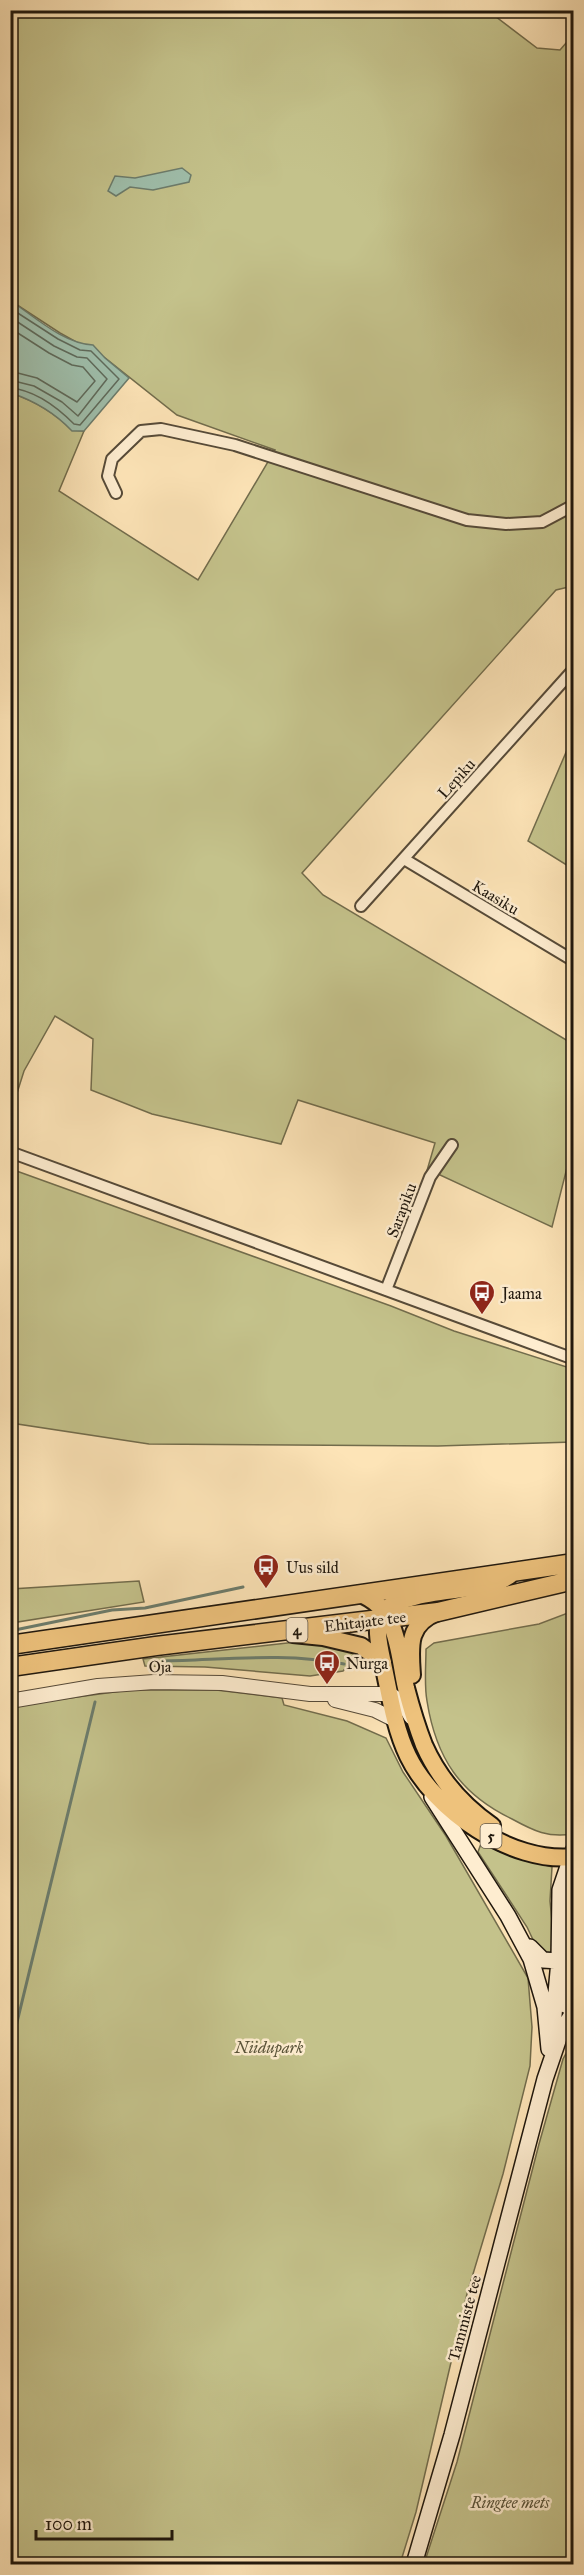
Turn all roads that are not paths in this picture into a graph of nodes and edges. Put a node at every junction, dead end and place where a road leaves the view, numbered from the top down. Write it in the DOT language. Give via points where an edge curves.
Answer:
graph roads {
  1 [pos="116,493"];
  2 [pos="573,505"];
  3 [pos="573,669"];
  4 [pos="404,859"];
  5 [pos="361,906"];
  6 [pos="573,961"];
  7 [pos="452,1145"];
  8 [pos="10,1152"];
  9 [pos="386,1290"];
  10 [pos="573,1359"];
  11 [pos="573,1563"];
  12 [pos="518,1572"];
  13 [pos="573,1580"];
  14 [pos="360,1594"];
  15 [pos="438,1612"];
  16 [pos="384,1617"];
  17 [pos="10,1645"];
  18 [pos="156,1646"];
  19 [pos="383,1662"];
  20 [pos="10,1667"];
  21 [pos="310,1694"];
  22 [pos="390,1694"];
  23 [pos="10,1701"];
  24 [pos="395,1720"];
  25 [pos="419,1732"];
  26 [pos="426,1786"];
  27 [pos="573,1853"];
  28 [pos="508,1916"];
  29 [pos="573,1949"];
  30 [pos="566,1958"];
  31 [pos="573,2011"];
  32 [pos="561,2032"];
  33 [pos="549,2049"];
  34 [pos="545,2079"];
  35 [pos="414,2565"];
  1 -- 2 [label="street" via="108,476 112,459 141,431 161,429 235,445 468,520 542,522"];
  3 -- 4 [label="street, Lepiku"];
  4 -- 5 [label="street, Lepiku"];
  4 -- 6 [label="street, Kaasiku"];
  7 -- 9 [label="street, Sarapiku" via="430,1177"];
  8 -- 9 [label="street"];
  9 -- 10 [label="street"];
  11 -- 12 [label="highway, Ehitajate tee / 4"];
  12 -- 14 [label="highway, Ehitajate tee / 4"];
  12 -- 16 [label="main road" via="494,1584 398,1603"];
  13 -- 15 [label="highway, Ehitajate tee / 4"];
  14 -- 16 [label="main road" via="373,1598"];
  14 -- 17 [label="highway, Ehitajate tee / 4"];
  15 -- 16 [label="highway, Ehitajate tee / 4"];
  15 -- 25 [label="main road" via="419,1623 411,1642"];
  16 -- 18 [label="highway, Ehitajate tee / 4"];
  16 -- 19 [label="main road, 5"];
  16 -- 25 [label="main road, 5" via="398,1643"];
  18 -- 19 [label="main road" via="172,1650 292,1634 365,1647"];
  18 -- 20 [label="highway, Ehitajate tee / 4"];
  19 -- 22 [label="main road, 5"];
  21 -- 22 [label="street, Oja"];
  21 -- 23 [label="street, Oja" via="222,1683 154,1682 98,1686"];
  21 -- 24 [label="street, Oja" via="375,1710"];
  22 -- 24 [label="main road, 5"];
  22 -- 25 [label="street" via="402,1702"];
  24 -- 26 [label="main road, 5" via="407,1755"];
  25 -- 27 [label="main road, 5" via="448,1785 478,1816 511,1837"];
  26 -- 27 [label="main road, 5" via="462,1818 499,1841 534,1854"];
  26 -- 28 [label="main road"];
  27 -- 30 [label="main road" via="560,1890"];
  28 -- 30 [label="main road" via="543,1960"];
  28 -- 33 [label="main road" via="540,1983"];
  29 -- 30 [label="main road"];
  30 -- 32 [label="main road"];
  30 -- 33 [label="main road"];
  31 -- 32 [label="main road"];
  32 -- 34 [label="main road"];
  33 -- 34 [label="main road"];
  34 -- 35 [label="main road, Tammiste tee"];
}
